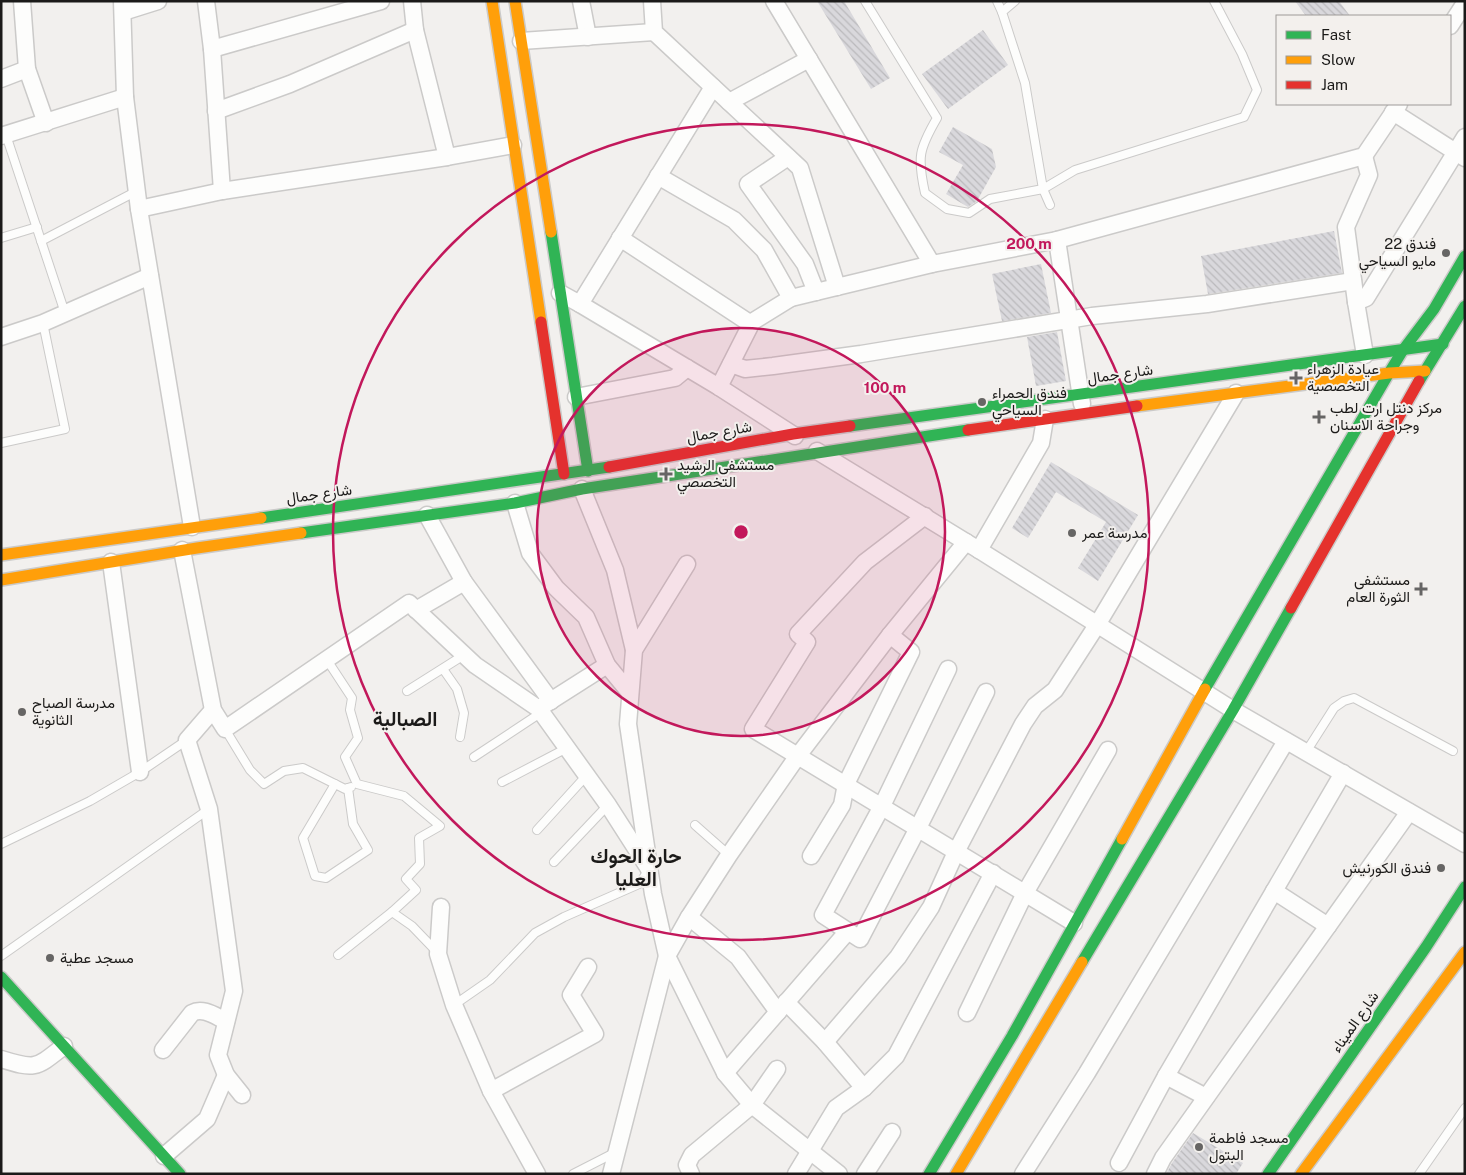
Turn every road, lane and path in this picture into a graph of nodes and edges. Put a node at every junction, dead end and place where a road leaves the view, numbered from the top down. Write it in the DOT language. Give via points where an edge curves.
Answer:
graph roads {
  1 [pos="22,1"];
  2 [pos="158,1"];
  3 [pos="206,1"];
  4 [pos="381,1"];
  5 [pos="412,1"];
  6 [pos="492,1"];
  7 [pos="515,1"];
  8 [pos="581,1"];
  9 [pos="652,1"];
  10 [pos="774,1"];
  11 [pos="865,1"];
  12 [pos="998,1"];
  13 [pos="1015,1"];
  14 [pos="1214,1"];
  15 [pos="1465,3"];
  16 [pos="123,7"];
  17 [pos="1002,12"];
  18 [pos="1451,24"];
  19 [pos="415,30"];
  20 [pos="654,32"];
  21 [pos="588,36"];
  22 [pos="521,41"];
  23 [pos="212,49"];
  24 [pos="808,59"];
  25 [pos="27,68"];
  26 [pos="1,79"];
  27 [pos="713,87"];
  28 [pos="125,97"];
  29 [pos="729,102"];
  30 [pos="1396,108"];
  31 [pos="216,111"];
  32 [pos="46,123"];
  33 [pos="4,136"];
  34 [pos="1465,136"];
  35 [pos="513,145"];
  36 [pos="1460,155"];
  37 [pos="1364,156"];
  38 [pos="448,157"];
  39 [pos="788,157"];
  40 [pos="658,176"];
  41 [pos="1043,190"];
  42 [pos="136,191"];
  43 [pos="222,191"];
  44 [pos="1050,205"];
  45 [pos="139,209"];
  46 [pos="37,227"];
  47 [pos="1,238"];
  48 [pos="620,238"];
  49 [pos="41,240"];
  50 [pos="1057,240"];
  51 [pos="1465,256"];
  52 [pos="932,264"];
  53 [pos="150,276"];
  54 [pos="1353,280"];
  55 [pos="837,287"];
  56 [pos="816,292"];
  57 [pos="560,293"];
  58 [pos="791,298"];
  59 [pos="1356,302"];
  60 [pos="580,304"];
  61 [pos="1465,306"];
  62 [pos="65,314"];
  63 [pos="1069,320"];
  64 [pos="43,323"];
  65 [pos="751,324"];
  66 [pos="1,337"];
  67 [pos="1442,344"];
  68 [pos="1403,350"];
  69 [pos="1365,355"];
  70 [pos="731,364"];
  71 [pos="687,368"];
  72 [pos="1425,371"];
  73 [pos="1389,373"];
  74 [pos="719,387"];
  75 [pos="1236,393"];
  76 [pos="1080,394"];
  77 [pos="576,397"];
  78 [pos="1083,414"];
  79 [pos="1044,419"];
  80 [pos="793,434"];
  81 [pos="1,443"];
  82 [pos="818,452"];
  83 [pos="588,471"];
  84 [pos="564,474"];
  85 [pos="582,490"];
  86 [pos="515,503"];
  87 [pos="426,515"];
  88 [pos="925,516"];
  89 [pos="192,527"];
  90 [pos="973,546"];
  91 [pos="189,549"];
  92 [pos="1,554"];
  93 [pos="111,562"];
  94 [pos="688,564"];
  95 [pos="1,580"];
  96 [pos="464,582"];
  97 [pos="416,610"];
  98 [pos="1097,625"];
  99 [pos="890,635"];
  100 [pos="634,650"];
  101 [pos="464,655"];
  102 [pos="326,660"];
  103 [pos="608,665"];
  104 [pos="443,668"];
  105 [pos="948,669"];
  106 [pos="1204,690"];
  107 [pos="407,691"];
  108 [pos="630,692"];
  109 [pos="986,692"];
  110 [pos="544,707"];
  111 [pos="213,710"];
  112 [pos="1233,710"];
  113 [pos="225,730"];
  114 [pos="460,737"];
  115 [pos="187,740"];
  116 [pos="1286,741"];
  117 [pos="567,748"];
  118 [pos="1108,750"];
  119 [pos="1453,751"];
  120 [pos="1306,752"];
  121 [pos="474,757"];
  122 [pos="797,757"];
  123 [pos="140,772"];
  124 [pos="1343,773"];
  125 [pos="587,775"];
  126 [pos="502,782"];
  127 [pos="335,784"];
  128 [pos="357,784"];
  129 [pos="846,784"];
  130 [pos="348,788"];
  131 [pos="608,805"];
  132 [pos="882,806"];
  133 [pos="209,809"];
  134 [pos="1409,812"];
  135 [pos="695,825"];
  136 [pos="918,828"];
  137 [pos="537,830"];
  138 [pos="1,844"];
  139 [pos="1465,844"];
  140 [pos="956,852"];
  141 [pos="729,855"];
  142 [pos="811,856"];
  143 [pos="554,862"];
  144 [pos="649,869"];
  145 [pos="993,874"];
  146 [pos="1465,887"];
  147 [pos="1274,891"];
  148 [pos="1025,893"];
  149 [pos="441,906"];
  150 [pos="392,912"];
  151 [pos="689,917"];
  152 [pos="1074,924"];
  153 [pos="1328,926"];
  154 [pos="848,931"];
  155 [pos="1465,952"];
  156 [pos="438,954"];
  157 [pos="338,955"];
  158 [pos="1,956"];
  159 [pos="667,956"];
  160 [pos="588,967"];
  161 [pos="1,977"];
  162 [pos="454,1005"];
  163 [pos="782,1007"];
  164 [pos="967,1013"];
  165 [pos="226,1021"];
  166 [pos="825,1042"];
  167 [pos="64,1046"];
  168 [pos="164,1050"];
  169 [pos="1,1059"];
  170 [pos="777,1069"];
  171 [pos="725,1073"];
  172 [pos="226,1075"];
  173 [pos="1166,1076"];
  174 [pos="864,1088"];
  175 [pos="491,1091"];
  176 [pos="242,1095"];
  177 [pos="1206,1098"];
  178 [pos="752,1105"];
  179 [pos="1465,1108"];
  180 [pos="892,1132"];
  181 [pos="811,1150"];
  182 [pos="616,1152"];
  183 [pos="164,1156"];
  184 [pos="1119,1163"];
  185 [pos="934,1167"];
  186 [pos="956,1173"];
  187 [pos="180,1174"];
  188 [pos="537,1174"];
  189 [pos="573,1174"];
  190 [pos="611,1174"];
  191 [pos="691,1174"];
  192 [pos="796,1174"];
  193 [pos="839,1174"];
  194 [pos="865,1174"];
  195 [pos="1023,1174"];
  196 [pos="1154,1174"];
  197 [pos="1268,1174"];
  198 [pos="1301,1174"];
  199 [pos="1419,1174"];
  1 -- 25 [label="street"];
  2 -- 16 [label="street"];
  3 -- 23 [label="street"];
  4 -- 23 [label="street"];
  5 -- 19 [label="street"];
  6 -- 35 [label="main road"];
  7 -- 22 [label="main road"];
  8 -- 21 [label="street"];
  9 -- 20 [label="street"];
  10 -- 24 [label="street"];
  11 -- 41 [label="lane" via="937,118 924,142 920,167 925,192 947,209 970,213 990,199"];
  12 -- 17 [label="lane"];
  13 -- 17 [label="lane"];
  14 -- 41 [label="lane" via="1257,90 1244,117 1075,170"];
  15 -- 18 [label="street"];
  16 -- 28 [label="street"];
  17 -- 41 [label="lane" via="1026,83"];
  19 -- 31 [label="street" via="290,84"];
  19 -- 38 [label="street"];
  20 -- 21 [label="street"];
  20 -- 27 [label="street"];
  21 -- 22 [label="street"];
  22 -- 57 [label="main road"];
  23 -- 31 [label="street"];
  24 -- 29 [label="street"];
  24 -- 52 [label="street"];
  25 -- 26 [label="street"];
  25 -- 32 [label="street"];
  27 -- 29 [label="street"];
  27 -- 40 [label="street"];
  28 -- 32 [label="street"];
  28 -- 42 [label="street"];
  29 -- 39 [label="street"];
  30 -- 36 [label="street"];
  30 -- 37 [label="street"];
  31 -- 43 [label="street"];
  32 -- 33 [label="street"];
  33 -- 46 [label="lane"];
  34 -- 36 [label="street"];
  35 -- 38 [label="street"];
  35 -- 84 [label="main road"];
  36 -- 59 [label="street" via="1366,298"];
  37 -- 50 [label="street"];
  37 -- 54 [label="street" via="1369,175 1346,227"];
  38 -- 43 [label="street"];
  39 -- 55 [label="street" via="800,168"];
  39 -- 56 [label="street" via="748,184 805,264"];
  40 -- 48 [label="street"];
  40 -- 58 [label="street" via="734,220 764,250"];
  41 -- 44 [label="lane"];
  42 -- 45 [label="street"];
  42 -- 49 [label="lane"];
  43 -- 45 [label="street"];
  45 -- 53 [label="street"];
  46 -- 47 [label="lane"];
  46 -- 49 [label="lane"];
  48 -- 60 [label="street"];
  48 -- 65 [label="street"];
  49 -- 62 [label="lane"];
  50 -- 52 [label="street"];
  50 -- 63 [label="street"];
  51 -- 68 [label="main road" via="1434,309"];
  52 -- 55 [label="street"];
  53 -- 62 [label="street"];
  53 -- 89 [label="street"];
  54 -- 59 [label="street"];
  54 -- 63 [label="street" via="1208,304"];
  55 -- 56 [label="street"];
  56 -- 58 [label="street"];
  57 -- 60 [label="street"];
  57 -- 77 [label="main road"];
  58 -- 65 [label="street"];
  59 -- 69 [label="street"];
  60 -- 71 [label="street"];
  61 -- 67 [label="main road"];
  62 -- 64 [label="street"];
  63 -- 70 [label="street" via="772,366 745,369"];
  63 -- 76 [label="street"];
  64 -- 66 [label="street"];
  64 -- 81 [label="lane" via="64,429"];
  65 -- 70 [label="street"];
  67 -- 68 [label="main road, شارع جمال"];
  67 -- 72 [label="main road"];
  68 -- 69 [label="main road, شارع جمال"];
  68 -- 73 [label="main road"];
  69 -- 76 [label="main road, شارع جمال"];
  70 -- 74 [label="street"];
  71 -- 74 [label="street"];
  71 -- 77 [label="street" via="674,378"];
  72 -- 73 [label="main road"];
  72 -- 112 [label="main road"];
  73 -- 75 [label="main road"];
  73 -- 106 [label="main road"];
  74 -- 80 [label="street"];
  75 -- 78 [label="main road"];
  75 -- 98 [label="street"];
  76 -- 78 [label="street"];
  76 -- 80 [label="main road, شارع جمال"];
  77 -- 83 [label="main road"];
  78 -- 79 [label="main road"];
  79 -- 82 [label="main road"];
  79 -- 90 [label="street" via="1041,443"];
  80 -- 82 [label="street"];
  80 -- 83 [label="main road, شارع جمال"];
  82 -- 85 [label="main road"];
  82 -- 88 [label="street"];
  83 -- 84 [label="main road, شارع جمال"];
  84 -- 89 [label="main road, شارع جمال"];
  85 -- 86 [label="main road"];
  85 -- 100 [label="street" via="615,570"];
  86 -- 87 [label="main road"];
  86 -- 103 [label="street" via="530,553 556,588 586,617"];
  87 -- 91 [label="main road"];
  87 -- 96 [label="street"];
  88 -- 90 [label="street"];
  88 -- 122 [label="street" via="865,562 798,634 807,642 753,729"];
  89 -- 91 [label="main road"];
  89 -- 92 [label="main road, شارع جمال"];
  90 -- 98 [label="street"];
  90 -- 99 [label="street"];
  91 -- 93 [label="main road"];
  91 -- 111 [label="street"];
  93 -- 95 [label="main road"];
  93 -- 123 [label="street"];
  94 -- 100 [label="street"];
  96 -- 97 [label="street"];
  96 -- 110 [label="street"];
  97 -- 101 [label="street"];
  97 -- 102 [label="street" via="409,603"];
  98 -- 106 [label="street"];
  98 -- 140 [label="street" via="1055,690 1035,706 1023,724"];
  99 -- 122 [label="street"];
  99 -- 129 [label="street" via="912,652"];
  100 -- 108 [label="street"];
  101 -- 104 [label="lane"];
  101 -- 110 [label="street"];
  102 -- 113 [label="street"];
  102 -- 128 [label="lane" via="352,698 350,710 358,738 345,758"];
  103 -- 108 [label="street"];
  103 -- 110 [label="street"];
  104 -- 107 [label="lane"];
  104 -- 114 [label="lane" via="457,689 464,713"];
  105 -- 132 [label="street"];
  106 -- 112 [label="street"];
  106 -- 152 [label="main road"];
  108 -- 144 [label="street" via="628,724"];
  109 -- 136 [label="street"];
  110 -- 117 [label="street"];
  110 -- 121 [label="lane"];
  111 -- 113 [label="street"];
  111 -- 115 [label="street"];
  112 -- 116 [label="street"];
  112 -- 186 [label="main road"];
  113 -- 127 [label="lane" via="250,770 264,784 284,770 303,768"];
  115 -- 123 [label="lane"];
  115 -- 133 [label="street"];
  116 -- 120 [label="street"];
  116 -- 195 [label="street"];
  117 -- 125 [label="street"];
  117 -- 126 [label="lane"];
  118 -- 148 [label="street"];
  119 -- 120 [label="lane" via="1354,698 1334,708"];
  120 -- 124 [label="street"];
  122 -- 129 [label="street"];
  122 -- 141 [label="street"];
  123 -- 138 [label="lane" via="90,801"];
  124 -- 134 [label="street"];
  124 -- 147 [label="street"];
  125 -- 131 [label="street"];
  125 -- 137 [label="lane"];
  127 -- 130 [label="lane"];
  127 -- 130 [label="lane" via="303,838 315,876 326,878 368,850 353,824"];
  128 -- 130 [label="lane"];
  128 -- 150 [label="lane" via="404,796 440,826 419,838 420,864 406,879 416,890"];
  129 -- 132 [label="street"];
  129 -- 142 [label="street" via="842,805"];
  131 -- 143 [label="lane"];
  131 -- 144 [label="street"];
  132 -- 136 [label="street"];
  132 -- 154 [label="street" via="823,915"];
  133 -- 158 [label="lane"];
  133 -- 165 [label="street" via="234,992"];
  134 -- 139 [label="street"];
  134 -- 153 [label="street"];
  135 -- 141 [label="lane"];
  136 -- 140 [label="street"];
  136 -- 154 [label="street" via="860,939"];
  140 -- 145 [label="street"];
  140 -- 166 [label="street" via="931,907 898,957"];
  141 -- 151 [label="street"];
  144 -- 159 [label="street"];
  144 -- 162 [label="lane" via="639,884 564,916 535,933 490,980"];
  145 -- 148 [label="street"];
  145 -- 174 [label="street" via="896,1056"];
  146 -- 197 [label="main road, شارع الميناء" via="1429,949"];
  147 -- 153 [label="street"];
  147 -- 173 [label="street"];
  148 -- 152 [label="street"];
  148 -- 164 [label="street"];
  149 -- 156 [label="street"];
  150 -- 156 [label="lane" via="412,926"];
  150 -- 157 [label="lane"];
  151 -- 159 [label="street"];
  151 -- 163 [label="street" via="738,957"];
  152 -- 185 [label="main road"];
  153 -- 177 [label="street"];
  154 -- 163 [label="street"];
  155 -- 198 [label="main road" via="1451,963"];
  156 -- 162 [label="street"];
  159 -- 171 [label="street"];
  159 -- 182 [label="street"];
  160 -- 175 [label="street" via="571,994 595,1034"];
  161 -- 167 [label="main road"];
  162 -- 175 [label="street"];
  163 -- 166 [label="street"];
  163 -- 171 [label="street"];
  165 -- 168 [label="street" via="197,1010"];
  165 -- 172 [label="street" via="218,1055"];
  166 -- 174 [label="street"];
  167 -- 169 [label="street" via="33,1067"];
  167 -- 183 [label="main road"];
  170 -- 178 [label="street"];
  171 -- 178 [label="street"];
  172 -- 176 [label="street"];
  172 -- 183 [label="street" via="207,1119"];
  173 -- 177 [label="street"];
  173 -- 184 [label="street"];
  174 -- 181 [label="street" via="836,1108"];
  175 -- 188 [label="street"];
  177 -- 196 [label="street"];
  178 -- 181 [label="street"];
  178 -- 191 [label="street" via="692,1155 687,1165"];
  179 -- 199 [label="lane"];
  180 -- 194 [label="street"];
  181 -- 192 [label="street"];
  181 -- 193 [label="street"];
  182 -- 189 [label="lane"];
  182 -- 190 [label="street"];
  183 -- 187 [label="main road"];
  185 -- 186 [label="street"];
}
